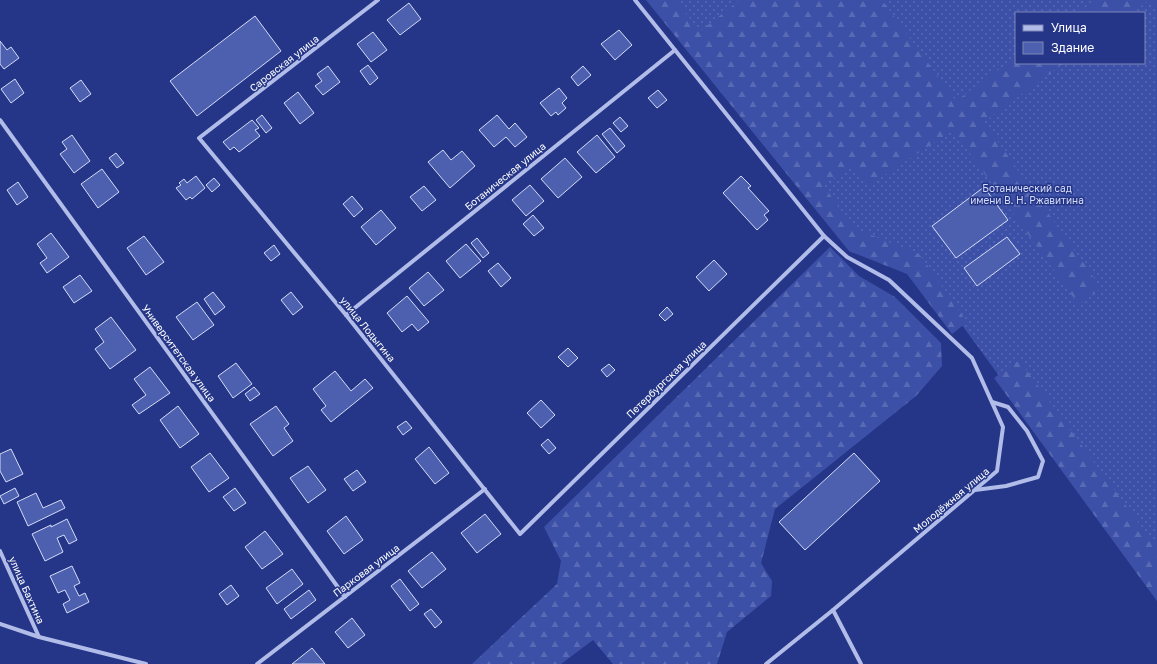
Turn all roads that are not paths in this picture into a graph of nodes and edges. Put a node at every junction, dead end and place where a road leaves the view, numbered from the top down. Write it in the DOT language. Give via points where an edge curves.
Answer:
graph roads {
  1 [pos="378,0"];
  2 [pos="635,0"];
  3 [pos="675,50"];
  4 [pos="0,120"];
  5 [pos="199,138"];
  6 [pos="824,236"];
  7 [pos="346,315"];
  8 [pos="992,402"];
  9 [pos="485,489"];
  10 [pos="974,490"];
  11 [pos="520,534"];
  12 [pos="0,551"];
  13 [pos="345,597"];
  14 [pos="833,610"];
  15 [pos="0,624"];
  16 [pos="39,636"];
  17 [pos="146,664"];
  18 [pos="257,664"];
  19 [pos="766,664"];
  20 [pos="861,664"];
  1 -- 5 [label="street, Саровская улица"];
  2 -- 3 [label="street, Молодёжная улица"];
  3 -- 6 [label="street, Молодёжная улица"];
  3 -- 7 [label="street, Ботаническая улица"];
  4 -- 13 [label="street, Университетская улица"];
  5 -- 7 [label="street, улица Лодыгина"];
  6 -- 8 [label="street, Молодёжная улица" via="847,257 889,280 972,358"];
  6 -- 11 [label="street, Петербургская улица"];
  7 -- 9 [label="street, улица Лодыгина"];
  8 -- 10 [label="street, Молодёжная улица" via="1003,427 997,471"];
  8 -- 10 [label="street" via="1008,407 1027,431 1043,461 1038,478"];
  9 -- 11 [label="street, улица Лодыгина"];
  9 -- 13 [label="street, Парковая улица"];
  10 -- 14 [label="street, Молодёжная улица"];
  12 -- 16 [label="street, улица Бахтина"];
  13 -- 18 [label="street, Парковая улица"];
  14 -- 19 [label="street, Молодёжная улица"];
  14 -- 20 [label="street"];
  15 -- 16 [label="street"];
  16 -- 17 [label="street"];
}
